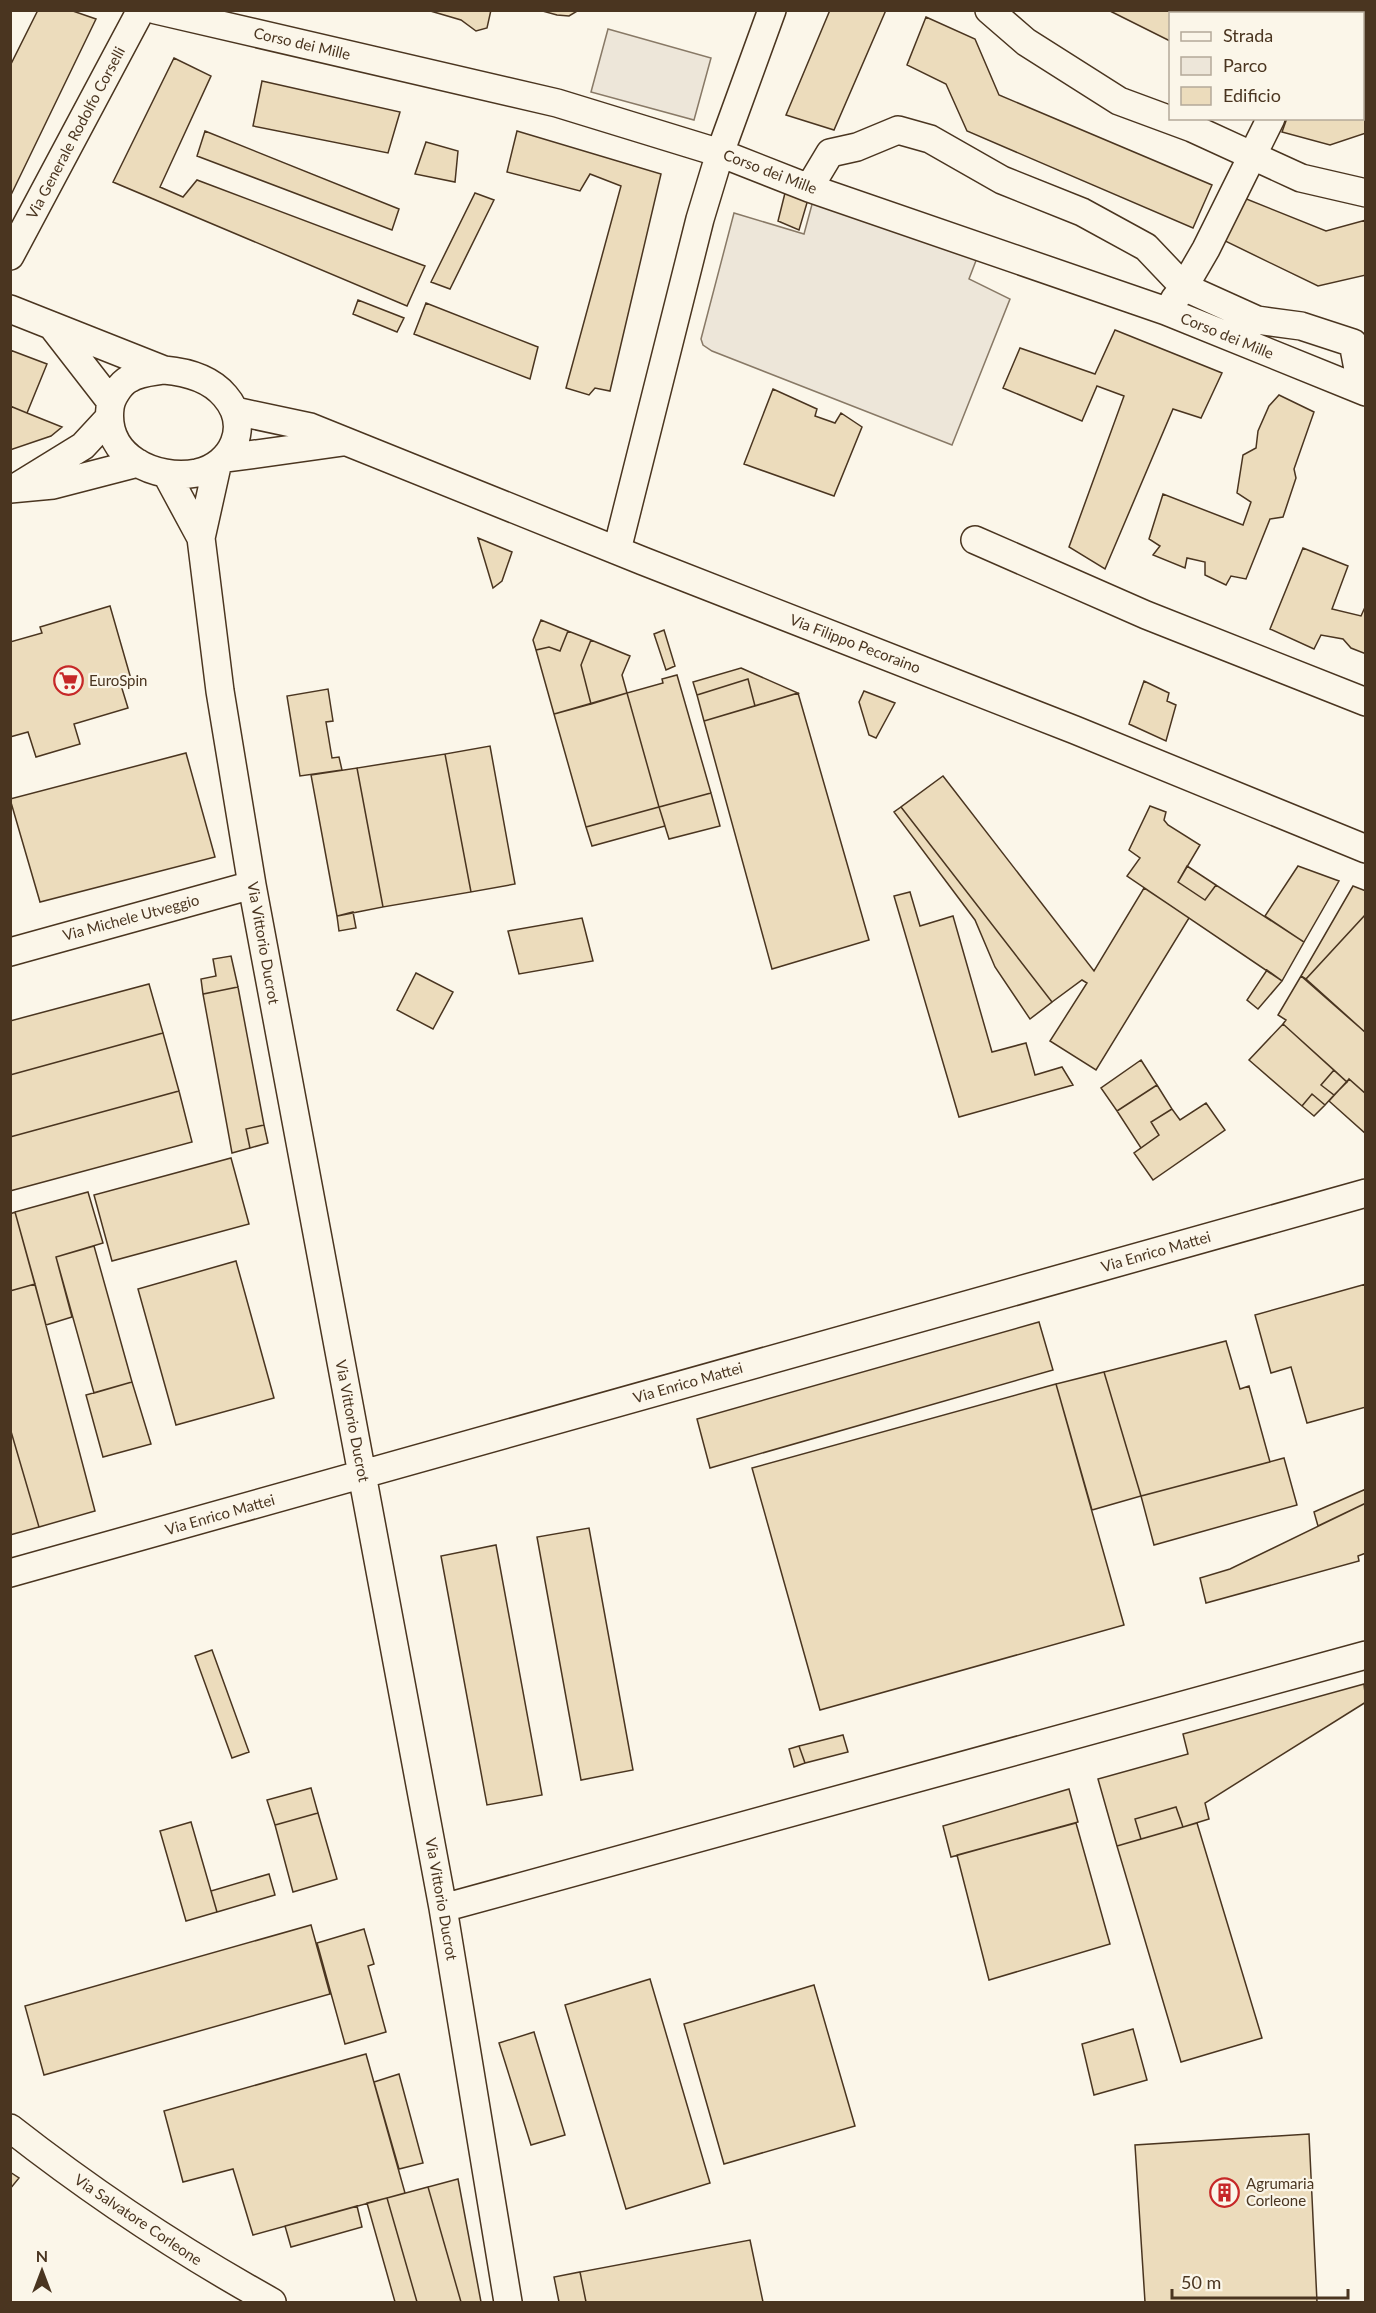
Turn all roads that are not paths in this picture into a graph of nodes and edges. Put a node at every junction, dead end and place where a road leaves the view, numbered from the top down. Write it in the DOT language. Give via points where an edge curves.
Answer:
graph roads {
  1 [pos="141,10"];
  2 [pos="156,10"];
  3 [pos="772,10"];
  4 [pos="989,10"];
  5 [pos="1169,119"];
  6 [pos="1170,120"];
  7 [pos="1270,120"];
  8 [pos="720,153"];
  9 [pos="1252,157"];
  10 [pos="809,188"];
  11 [pos="1365,193"];
  12 [pos="10,256"];
  13 [pos="1184,287"];
  14 [pos="10,309"];
  15 [pos="1166,310"];
  16 [pos="51,325"];
  17 [pos="1359,337"];
  18 [pos="164,370"];
  19 [pos="1364,391"];
  20 [pos="110,411"];
  21 [pos="235,411"];
  22 [pos="344,442"];
  23 [pos="222,462"];
  24 [pos="138,463"];
  25 [pos="167,475"];
  26 [pos="13,489"];
  27 [pos="201,538"];
  28 [pos="975,540"];
  29 [pos="617,550"];
  30 [pos="1365,702"];
  31 [pos="1365,849"];
  32 [pos="252,885"];
  33 [pos="10,952"];
  34 [pos="1365,1193"];
  35 [pos="362,1475"];
  36 [pos="10,1573"];
  37 [pos="1365,1655"];
  38 [pos="443,1908"];
  39 [pos="10,2128"];
  40 [pos="272,2302"];
  41 [pos="508,2302"];
  1 -- 12 [label="street, Via Generale Rodolfo Corselli"];
  2 -- 8 [label="street, Corso dei Mille" via="557,103"];
  3 -- 8 [label="street"];
  4 -- 5 [label="street" via="1026,42 1119,101"];
  6 -- 9 [label="street"];
  7 -- 9 [label="street"];
  8 -- 10 [label="street, Corso dei Mille"];
  8 -- 29 [label="street"];
  9 -- 11 [label="street" via="1301,178"];
  9 -- 13 [label="street"];
  10 -- 13 [label="street" via="830,153 898,130 930,139 1002,180 1082,212 1146,247"];
  10 -- 15 [label="street, Corso dei Mille"];
  13 -- 15 [label="street"];
  13 -- 17 [label="street" via="1257,320"];
  14 -- 16 [label="street"];
  15 -- 19 [label="street, Corso dei Mille"];
  16 -- 18 [label="street"];
  16 -- 20 [label="street, Via Filippo Pecoraino"];
  17 -- 19 [label="street"];
  18 -- 20 [label="street" via="128,379 118,389"];
  18 -- 21 [label="street" via="181,371 213,385"];
  20 -- 24 [label="street, Via Filippo Pecoraino" via="111,433"];
  20 -- 26 [label="street" via="83,446"];
  21 -- 22 [label="street, Via Filippo Pecoraino" via="310,427"];
  21 -- 23 [label="street" via="236,442"];
  22 -- 23 [label="street, Via Filippo Pecoraino"];
  22 -- 29 [label="street, Via Filippo Pecoraino"];
  23 -- 25 [label="street, Via Filippo Pecoraino" via="200,472"];
  23 -- 27 [label="street"];
  24 -- 25 [label="street, Via Filippo Pecoraino"];
  24 -- 26 [label="street" via="53,485"];
  25 -- 27 [label="street"];
  27 -- 32 [label="street, Via Vittorio Ducrot" via="220,691"];
  28 -- 30 [label="street" via="1146,615"];
  29 -- 31 [label="street, Via Filippo Pecoraino"];
  32 -- 33 [label="street, Via Michele Utveggio"];
  32 -- 35 [label="street, Via Vittorio Ducrot"];
  34 -- 35 [label="street, Via Enrico Mattei"];
  35 -- 36 [label="street, Via Enrico Mattei"];
  35 -- 38 [label="street, Via Vittorio Ducrot"];
  37 -- 38 [label="street"];
  38 -- 41 [label="street, Via Vittorio Ducrot"];
  39 -- 40 [label="street, Via Salvatore Corleone" via="72,2176 204,2265"];
}
